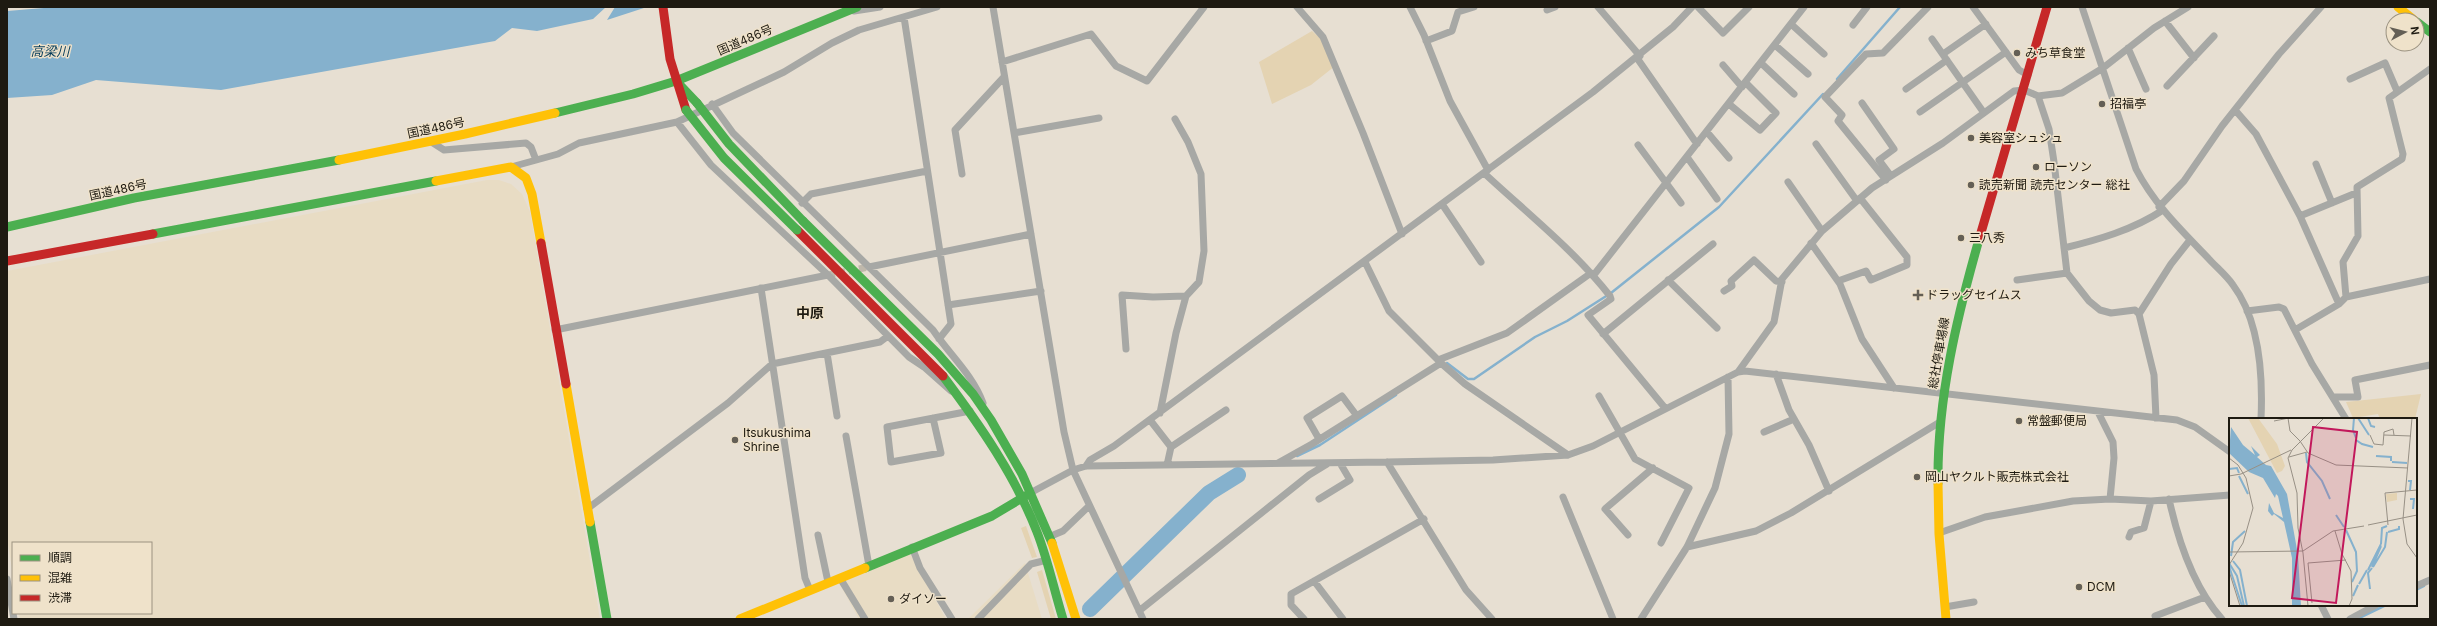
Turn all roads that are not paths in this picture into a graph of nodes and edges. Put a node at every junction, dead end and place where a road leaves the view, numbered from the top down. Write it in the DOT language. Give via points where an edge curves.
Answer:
graph roads {
  1 [pos="663,7"];
  2 [pos="857,7"];
  3 [pos="880,7"];
  4 [pos="937,7"];
  5 [pos="993,7"];
  6 [pos="1204,7"];
  7 [pos="1297,7"];
  8 [pos="1410,7"];
  9 [pos="1474,7"];
  10 [pos="1555,7"];
  11 [pos="1598,7"];
  12 [pos="1692,7"];
  13 [pos="1698,7"];
  14 [pos="1749,7"];
  15 [pos="1804,7"];
  16 [pos="1867,7"];
  17 [pos="1928,7"];
  18 [pos="1973,7"];
  19 [pos="2047,7"];
  20 [pos="2082,7"];
  21 [pos="2188,7"];
  22 [pos="2320,7"];
  23 [pos="1547,10"];
  24 [pos="839,13"];
  25 [pos="904,17"];
  26 [pos="2165,20"];
  27 [pos="1791,24"];
  28 [pos="1986,24"];
  29 [pos="1853,25"];
  30 [pos="2214,36"];
  31 [pos="1932,39"];
  32 [pos="1426,41"];
  33 [pos="1775,45"];
  34 [pos="2128,48"];
  35 [pos="2006,52"];
  36 [pos="1824,54"];
  37 [pos="1639,57"];
  38 [pos="1945,57"];
  39 [pos="2194,58"];
  40 [pos="1002,62"];
  41 [pos="1761,63"];
  42 [pos="1723,65"];
  43 [pos="2103,68"];
  44 [pos="2430,69"];
  45 [pos="1808,74"];
  46 [pos="2028,75"];
  47 [pos="1004,77"];
  48 [pos="2350,79"];
  49 [pos="676,81"];
  50 [pos="1962,82"];
  51 [pos="1744,85"];
  52 [pos="2167,86"];
  53 [pos="1906,89"];
  54 [pos="2146,89"];
  55 [pos="2024,90"];
  56 [pos="2397,91"];
  57 [pos="1794,94"];
  58 [pos="2038,96"];
  59 [pos="1862,103"];
  60 [pos="712,104"];
  61 [pos="1729,104"];
  62 [pos="2234,110"];
  63 [pos="1920,112"];
  64 [pos="1984,113"];
  65 [pos="1099,118"];
  66 [pos="1175,119"];
  67 [pos="677,122"];
  68 [pos="1707,132"];
  69 [pos="1014,133"];
  70 [pos="430,141"];
  71 [pos="1697,144"];
  72 [pos="1816,144"];
  73 [pos="1638,145"];
  74 [pos="1687,158"];
  75 [pos="1729,158"];
  76 [pos="536,160"];
  77 [pos="2316,164"];
  78 [pos="511,167"];
  79 [pos="927,171"];
  80 [pos="1486,172"];
  81 [pos="962,174"];
  82 [pos="1888,178"];
  83 [pos="1788,182"];
  84 [pos="1667,183"];
  85 [pos="2356,193"];
  86 [pos="1717,199"];
  87 [pos="1858,199"];
  88 [pos="802,203"];
  89 [pos="1681,203"];
  90 [pos="2332,203"];
  91 [pos="1442,204"];
  92 [pos="2161,209"];
  93 [pos="2300,216"];
  94 [pos="11,226"];
  95 [pos="1822,231"];
  96 [pos="1031,234"];
  97 [pos="1402,234"];
  98 [pos="7,235"];
  99 [pos="2190,240"];
  100 [pos="1811,243"];
  101 [pos="1713,244"];
  102 [pos="2064,248"];
  103 [pos="939,252"];
  104 [pos="7,261"];
  105 [pos="1365,262"];
  106 [pos="1482,262"];
  107 [pos="869,267"];
  108 [pos="2066,273"];
  109 [pos="1592,274"];
  110 [pos="828,275"];
  111 [pos="2430,278"];
  112 [pos="1668,280"];
  113 [pos="2017,280"];
  114 [pos="1838,281"];
  115 [pos="1782,282"];
  116 [pos="761,288"];
  117 [pos="1724,290"];
  118 [pos="1041,291"];
  119 [pos="1186,296"];
  120 [pos="2346,297"];
  121 [pos="2339,304"];
  122 [pos="948,305"];
  123 [pos="2247,311"];
  124 [pos="2139,314"];
  125 [pos="1718,328"];
  126 [pos="555,330"];
  127 [pos="2294,330"];
  128 [pos="1603,334"];
  129 [pos="888,336"];
  130 [pos="939,339"];
  131 [pos="1126,349"];
  132 [pos="827,353"];
  133 [pos="1440,361"];
  134 [pos="772,364"];
  135 [pos="2430,365"];
  136 [pos="1738,372"];
  137 [pos="1776,374"];
  138 [pos="1728,377"];
  139 [pos="1894,388"];
  140 [pos="1944,394"];
  141 [pos="1599,396"];
  142 [pos="959,397"];
  143 [pos="2333,397"];
  144 [pos="1665,408"];
  145 [pos="1226,410"];
  146 [pos="970,412"];
  147 [pos="2098,412"];
  148 [pos="1160,413"];
  149 [pos="987,414"];
  150 [pos="838,416"];
  151 [pos="1356,416"];
  152 [pos="933,418"];
  153 [pos="2156,418"];
  154 [pos="2261,418"];
  155 [pos="2345,418"];
  156 [pos="1794,419"];
  157 [pos="1150,420"];
  158 [pos="1940,422"];
  159 [pos="1620,431"];
  160 [pos="1764,432"];
  161 [pos="846,436"];
  162 [pos="1319,439"];
  163 [pos="1171,447"];
  164 [pos="2229,451"];
  165 [pos="1568,455"];
  166 [pos="1387,462"];
  167 [pos="1340,463"];
  168 [pos="1276,464"];
  169 [pos="1327,464"];
  170 [pos="1167,465"];
  171 [pos="1086,466"];
  172 [pos="1653,468"];
  173 [pos="1073,470"];
  174 [pos="1829,491"];
  175 [pos="1032,492"];
  176 [pos="2229,495"];
  177 [pos="1022,497"];
  178 [pos="1563,497"];
  179 [pos="1319,499"];
  180 [pos="2110,499"];
  181 [pos="2169,499"];
  182 [pos="2151,501"];
  183 [pos="1089,506"];
  184 [pos="587,509"];
  185 [pos="1424,519"];
  186 [pos="1939,534"];
  187 [pos="818,535"];
  188 [pos="1628,535"];
  189 [pos="1051,536"];
  190 [pos="2129,537"];
  191 [pos="1661,543"];
  192 [pos="912,547"];
  193 [pos="1687,547"];
  194 [pos="1047,560"];
  195 [pos="869,566"];
  196 [pos="840,578"];
  197 [pos="7,579"];
  198 [pos="2430,580"];
  199 [pos="1314,581"];
  200 [pos="828,582"];
  201 [pos="2417,586"];
  202 [pos="810,590"];
  203 [pos="2205,597"];
  204 [pos="1974,602"];
  205 [pos="2322,606"];
  206 [pos="2374,606"];
  207 [pos="12,608"];
  208 [pos="1945,608"];
  209 [pos="1139,611"];
  210 [pos="1076,616"];
  211 [pos="1062,617"];
  212 [pos="607,619"];
  213 [pos="740,619"];
  214 [pos="865,619"];
  215 [pos="952,619"];
  216 [pos="978,619"];
  217 [pos="1143,619"];
  218 [pos="1304,619"];
  219 [pos="1343,619"];
  220 [pos="1492,619"];
  221 [pos="1613,619"];
  222 [pos="1641,619"];
  223 [pos="1946,619"];
  224 [pos="2156,619"];
  225 [pos="2222,619"];
  226 [pos="2328,619"];
  227 [pos="2350,619"];
  1 -- 49 [label="main road" via="670,59"];
  2 -- 24 [label="main road, 国道486号"];
  3 -- 24 [label="street"];
  4 -- 25 [label="street"];
  5 -- 40 [label="street"];
  6 -- 40 [label="street" via="1147,81 1116,66 1091,34"];
  7 -- 97 [label="street" via="1323,37 1364,133"];
  8 -- 32 [label="street"];
  9 -- 32 [label="street" via="1458,12 1455,28 1448,35"];
  10 -- 23 [label="street"];
  11 -- 37 [label="street"];
  12 -- 37 [label="street"];
  13 -- 14 [label="street" via="1723,32"];
  15 -- 27 [label="street"];
  16 -- 29 [label="street"];
  17 -- 82 [label="street" via="1883,53 1866,54 1825,97 1842,115 1838,121"];
  18 -- 28 [label="street"];
  19 -- 46 [label="main road, 総社停車場線"];
  20 -- 43 [label="street"];
  21 -- 26 [label="street"];
  22 -- 62 [label="street"];
  24 -- 49 [label="main road, 国道486号"];
  25 -- 60 [label="street" via="859,30 832,42 784,72"];
  25 -- 79 [label="street"];
  26 -- 34 [label="street"];
  26 -- 39 [label="street"];
  27 -- 33 [label="street"];
  27 -- 36 [label="street"];
  28 -- 35 [label="street"];
  28 -- 38 [label="street"];
  30 -- 39 [label="street"];
  31 -- 38 [label="street"];
  32 -- 80 [label="street" via="1450,101"];
  33 -- 41 [label="street"];
  33 -- 45 [label="street"];
  34 -- 43 [label="street"];
  34 -- 54 [label="street"];
  35 -- 46 [label="street" via="2019,70"];
  35 -- 50 [label="street"];
  37 -- 71 [label="street"];
  37 -- 80 [label="street"];
  38 -- 50 [label="street"];
  38 -- 53 [label="street"];
  39 -- 52 [label="street"];
  40 -- 47 [label="street"];
  41 -- 51 [label="street"];
  41 -- 57 [label="street"];
  42 -- 51 [label="street"];
  43 -- 58 [label="street" via="2062,93"];
  43 -- 92 [label="street" via="2136,169"];
  44 -- 56 [label="street"];
  46 -- 55 [label="main road, 総社停車場線"];
  47 -- 69 [label="street"];
  47 -- 81 [label="street" via="954,130"];
  48 -- 56 [label="street" via="2385,63"];
  49 -- 70 [label="main road, 国道486号" via="633,94"];
  49 -- 142 [label="main road, bridge" via="686,110 703,136 941,373"];
  49 -- 149 [label="main road, bridge" via="729,144 803,221 944,359"];
  50 -- 63 [label="street"];
  50 -- 64 [label="street"];
  51 -- 61 [label="street"];
  51 -- 61 [label="street" via="1776,112 1760,130"];
  55 -- 58 [label="street"];
  55 -- 64 [label="street" via="2014,91"];
  55 -- 140 [label="main road, 総社停車場線" via="1957,317"];
  56 -- 85 [label="street" via="2389,98 2402,158 2359,184"];
  58 -- 102 [label="street" via="2049,129"];
  59 -- 82 [label="street" via="1894,149 1879,160"];
  60 -- 67 [label="street"];
  60 -- 88 [label="street" via="733,133"];
  61 -- 68 [label="street"];
  62 -- 92 [label="street" via="2184,182"];
  62 -- 93 [label="street" via="2256,134"];
  64 -- 82 [label="street"];
  65 -- 69 [label="street"];
  66 -- 119 [label="street" via="1198,166 1202,188 1203,261 1199,282"];
  67 -- 76 [label="street" via="579,143 558,154"];
  67 -- 110 [label="street" via="712,165"];
  68 -- 71 [label="street"];
  68 -- 75 [label="street"];
  69 -- 96 [label="street"];
  70 -- 76 [label="street" via="444,150 526,143 531,147"];
  70 -- 94 [label="main road, 国道486号" via="254,177 134,198"];
  71 -- 74 [label="street"];
  72 -- 87 [label="street"];
  73 -- 84 [label="street"];
  74 -- 84 [label="street"];
  74 -- 86 [label="street"];
  76 -- 78 [label="street"];
  77 -- 90 [label="street"];
  78 -- 104 [label="main road"];
  78 -- 126 [label="main road" via="526,178 532,194"];
  79 -- 88 [label="street" via="811,194"];
  79 -- 103 [label="street"];
  80 -- 91 [label="street"];
  80 -- 109 [label="street"];
  82 -- 87 [label="street"];
  83 -- 95 [label="street"];
  84 -- 89 [label="street"];
  84 -- 109 [label="street"];
  85 -- 90 [label="street"];
  85 -- 120 [label="street" via="2358,236 2343,262"];
  87 -- 95 [label="street"];
  87 -- 114 [label="street" via="1907,257 1907,266 1871,280 1866,271"];
  88 -- 107 [label="street"];
  90 -- 93 [label="street"];
  91 -- 97 [label="street"];
  91 -- 106 [label="street"];
  92 -- 99 [label="street"];
  92 -- 102 [label="street" via="2146,221 2130,228"];
  93 -- 121 [label="street"];
  94 -- 98 [label="street"];
  95 -- 100 [label="street"];
  96 -- 103 [label="street"];
  96 -- 118 [label="street"];
  97 -- 105 [label="street"];
  99 -- 123 [label="street" via="2232,283"];
  99 -- 124 [label="street" via="2171,264"];
  100 -- 114 [label="street"];
  100 -- 115 [label="street"];
  101 -- 112 [label="street"];
  102 -- 108 [label="street"];
  103 -- 107 [label="street"];
  103 -- 122 [label="street"];
  105 -- 133 [label="street" via="1389,311"];
  105 -- 148 [label="street"];
  107 -- 130 [label="street"];
  108 -- 113 [label="street"];
  108 -- 124 [label="street" via="2100,310 2111,313 2135,310"];
  109 -- 128 [label="street" via="1611,298 1588,315"];
  109 -- 133 [label="street" via="1507,333"];
  110 -- 116 [label="street"];
  110 -- 129 [label="street"];
  111 -- 120 [label="street"];
  112 -- 125 [label="street"];
  112 -- 128 [label="street"];
  114 -- 139 [label="street" via="1862,339"];
  115 -- 117 [label="street" via="1776,281 1754,260 1731,281 1732,286"];
  115 -- 136 [label="street" via="1774,322"];
  116 -- 126 [label="street"];
  116 -- 134 [label="street"];
  118 -- 122 [label="street"];
  118 -- 173 [label="street" via="1064,432"];
  119 -- 131 [label="street" via="1153,298 1122,295"];
  119 -- 148 [label="street"];
  120 -- 121 [label="street"];
  121 -- 127 [label="street"];
  122 -- 130 [label="street" via="951,324"];
  123 -- 127 [label="street" via="2279,307 2284,309"];
  123 -- 154 [label="street" via="2262,376"];
  124 -- 153 [label="street" via="2154,375"];
  126 -- 184 [label="main road"];
  127 -- 143 [label="street"];
  128 -- 144 [label="street"];
  129 -- 132 [label="street" via="880,342"];
  129 -- 142 [label="street" via="909,357"];
  130 -- 149 [label="street" via="979,393"];
  132 -- 134 [label="street"];
  132 -- 150 [label="street"];
  133 -- 151 [label="street"];
  133 -- 165 [label="street" via="1465,384"];
  134 -- 184 [label="street" via="728,403"];
  134 -- 202 [label="street" via="805,578"];
  135 -- 143 [label="street" via="2355,380 2358,397"];
  136 -- 137 [label="street"];
  136 -- 138 [label="street"];
  137 -- 139 [label="street"];
  137 -- 156 [label="street"];
  138 -- 144 [label="street"];
  138 -- 193 [label="street" via="1730,416 1725,454 1715,488"];
  139 -- 140 [label="street"];
  140 -- 147 [label="street"];
  140 -- 158 [label="main road, 総社停車場線"];
  141 -- 159 [label="street"];
  142 -- 146 [label="main road"];
  143 -- 155 [label="street"];
  144 -- 159 [label="street"];
  145 -- 163 [label="street"];
  146 -- 152 [label="street"];
  146 -- 177 [label="main road"];
  147 -- 153 [label="street"];
  147 -- 180 [label="street" via="2113,442"];
  148 -- 157 [label="street"];
  149 -- 175 [label="main road" via="1015,458"];
  151 -- 162 [label="street"];
  151 -- 162 [label="street" via="1342,396 1307,418"];
  152 -- 152 [label="street" via="941,453 891,462 887,427"];
  153 -- 164 [label="street" via="2177,420 2195,427"];
  156 -- 160 [label="street"];
  156 -- 174 [label="street" via="1809,445"];
  157 -- 163 [label="street"];
  157 -- 171 [label="street" via="1090,460"];
  158 -- 174 [label="street"];
  158 -- 186 [label="main road, 総社停車場線" via="1937,477"];
  159 -- 165 [label="street"];
  159 -- 172 [label="street" via="1636,459"];
  161 -- 195 [label="street"];
  162 -- 168 [label="street"];
  163 -- 170 [label="street"];
  165 -- 166 [label="street" via="1493,460"];
  166 -- 167 [label="street"];
  166 -- 185 [label="street"];
  167 -- 169 [label="street"];
  167 -- 179 [label="street" via="1350,480"];
  168 -- 169 [label="street"];
  168 -- 170 [label="street"];
  169 -- 209 [label="street" via="1308,476"];
  170 -- 171 [label="street"];
  171 -- 173 [label="street"];
  172 -- 188 [label="street" via="1605,509"];
  172 -- 191 [label="street" via="1689,488"];
  173 -- 175 [label="street"];
  173 -- 183 [label="street"];
  174 -- 193 [label="street" via="1756,531"];
  175 -- 177 [label="main road"];
  175 -- 189 [label="main road"];
  176 -- 181 [label="street"];
  177 -- 192 [label="main road" via="992,516"];
  177 -- 194 [label="main road"];
  178 -- 221 [label="street"];
  180 -- 182 [label="street"];
  180 -- 186 [label="street" via="2073,501 1985,517"];
  181 -- 182 [label="street"];
  181 -- 203 [label="street" via="2184,550"];
  182 -- 190 [label="street" via="2144,528 2131,532"];
  183 -- 189 [label="street" via="1063,531"];
  183 -- 209 [label="street"];
  184 -- 212 [label="main road"];
  185 -- 199 [label="street"];
  185 -- 220 [label="street" via="1466,590"];
  186 -- 208 [label="main road, 総社停車場線"];
  187 -- 200 [label="street"];
  189 -- 210 [label="main road"];
  192 -- 195 [label="main road"];
  192 -- 215 [label="street" via="920,568"];
  193 -- 222 [label="street"];
  194 -- 211 [label="main road"];
  194 -- 216 [label="street" via="1031,564"];
  195 -- 196 [label="main road"];
  196 -- 200 [label="main road"];
  196 -- 214 [label="street"];
  197 -- 207 [label="street"];
  198 -- 201 [label="street"];
  199 -- 218 [label="street" via="1289,596 1291,605"];
  199 -- 219 [label="street"];
  200 -- 202 [label="main road"];
  202 -- 213 [label="main road"];
  203 -- 224 [label="street" via="2154,616"];
  203 -- 225 [label="street"];
  204 -- 208 [label="street"];
  205 -- 226 [label="street"];
  206 -- 227 [label="street"];
  208 -- 223 [label="main road, 総社停車場線"];
  209 -- 217 [label="street"];
}
